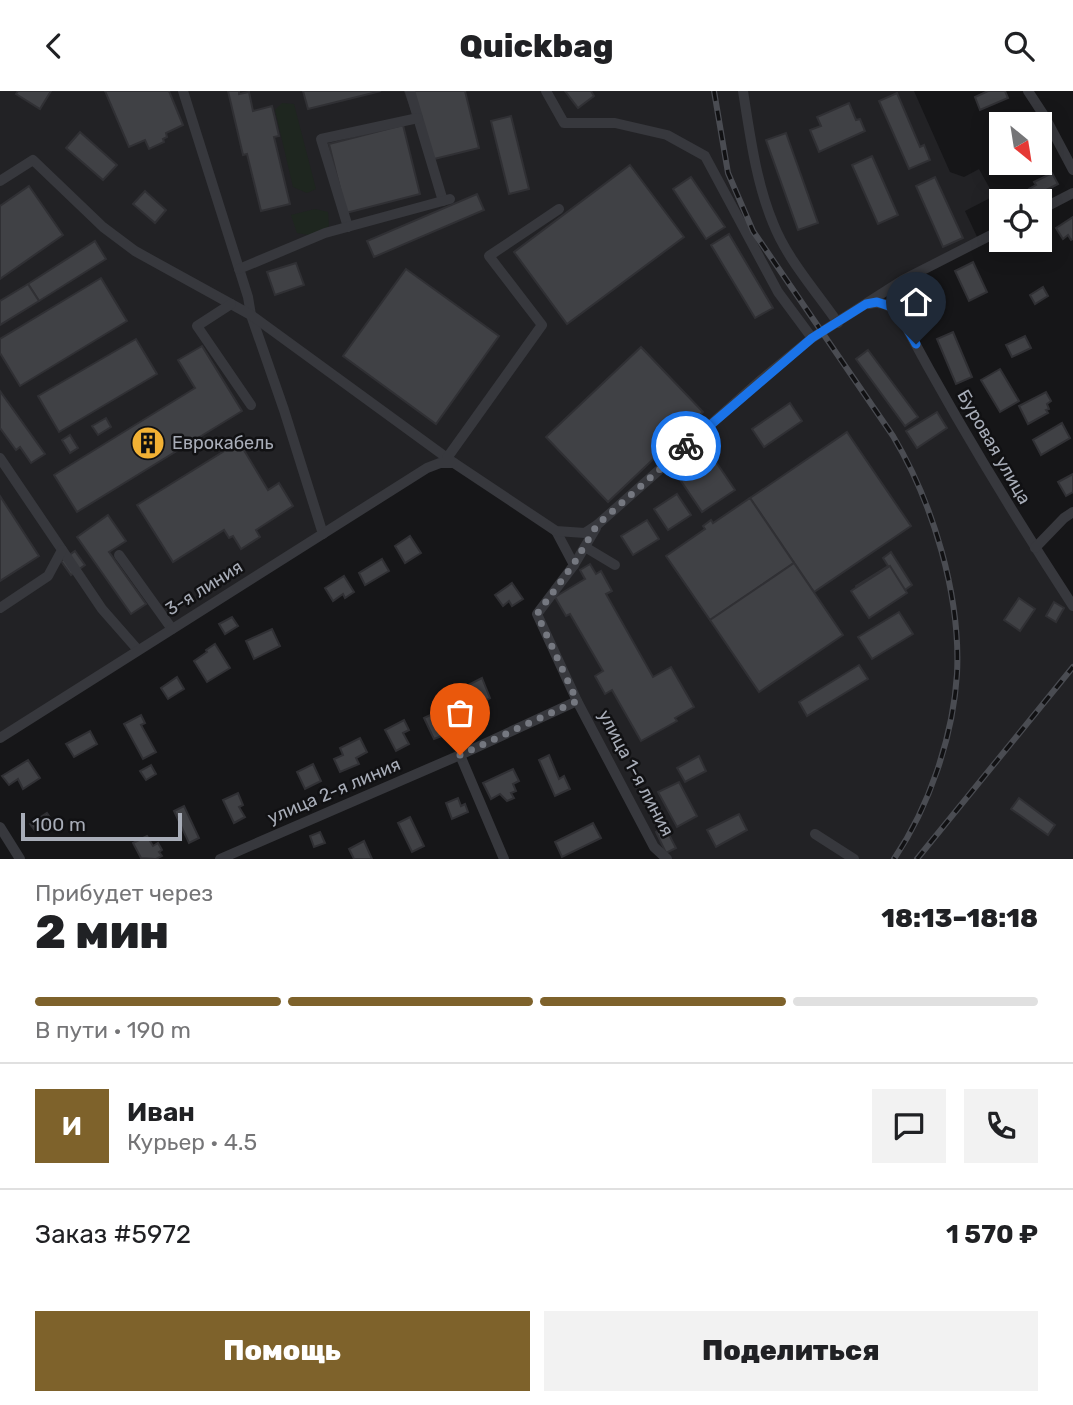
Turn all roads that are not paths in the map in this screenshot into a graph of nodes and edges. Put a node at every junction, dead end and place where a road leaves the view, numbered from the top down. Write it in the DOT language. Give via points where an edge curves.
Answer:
graph roads {
  1 [pos="183,91"];
  2 [pos="410,91"];
  3 [pos="546,91"];
  4 [pos="743,91"];
  5 [pos="1028,91"];
  6 [pos="418,118"];
  7 [pos="1073,170"];
  8 [pos="0,181"];
  9 [pos="1073,193"];
  10 [pos="1052,204"];
  11 [pos="559,209"];
  12 [pos="348,227"];
  13 [pos="989,236"];
  14 [pos="239,269"];
  15 [pos="892,287"];
  16 [pos="231,304"];
  17 [pos="866,304"];
  18 [pos="887,304"];
  19 [pos="251,315"];
  20 [pos="838,323"];
  21 [pos="812,338"];
  22 [pos="251,405"];
  23 [pos="0,459"];
  24 [pos="451,461"];
  25 [pos="1073,512"];
  26 [pos="597,525"];
  27 [pos="556,531"];
  28 [pos="323,534"];
  29 [pos="585,547"];
  30 [pos="1035,548"];
  31 [pos="62,550"];
  32 [pos="119,555"];
  33 [pos="573,565"];
  34 [pos="615,565"];
  35 [pos="1073,606"];
  36 [pos="0,608"];
  37 [pos="172,629"];
  38 [pos="138,650"];
  39 [pos="577,701"];
  40 [pos="0,738"];
  41 [pos="460,755"];
  42 [pos="0,827"];
  43 [pos="815,834"];
  44 [pos="20,859"];
  45 [pos="220,859"];
  46 [pos="504,859"];
  47 [pos="667,859"];
  48 [pos="854,859"];
  1 -- 14 [label="street"];
  2 -- 6 [label="street"];
  3 -- 21 [label="street" via="564,123 615,123 667,135 705,156 778,292"];
  4 -- 20 [label="street" via="773,224"];
  5 -- 7 [label="street"];
  6 -- 12 [label="street" via="446,200"];
  6 -- 12 [label="street" via="320,139"];
  8 -- 16 [label="street" via="33,160 135,251"];
  9 -- 10 [label="street"];
  11 -- 24 [label="street" via="489,256 542,325"];
  12 -- 14 [label="street"];
  13 -- 15 [label="street"];
  14 -- 19 [label="street"];
  15 -- 17 [label="street"];
  15 -- 18 [label="street"];
  16 -- 19 [label="street"];
  16 -- 22 [label="street" via="197,326"];
  17 -- 18 [label="street"];
  17 -- 20 [label="street"];
  18 -- 30 [label="street, Буровая улица" via="904,323"];
  19 -- 24 [label="street"];
  19 -- 28 [label="street"];
  20 -- 21 [label="street"];
  21 -- 26 [label="street"];
  23 -- 31 [label="street"];
  24 -- 27 [label="street"];
  24 -- 28 [label="street, 3-я линия" via="427,468"];
  25 -- 30 [label="street"];
  26 -- 27 [label="street" via="585,533"];
  26 -- 29 [label="street"];
  27 -- 33 [label="street"];
  28 -- 37 [label="street, 3-я линия"];
  29 -- 33 [label="street"];
  29 -- 34 [label="street"];
  30 -- 35 [label="street, Буровая улица"];
  31 -- 36 [label="street" via="48,576"];
  31 -- 38 [label="street" via="102,609"];
  32 -- 37 [label="street"];
  33 -- 39 [label="street, улица 1-я линия" via="537,614"];
  37 -- 38 [label="street, 3-я линия"];
  38 -- 40 [label="street, 3-я линия"];
  39 -- 41 [label="street, улица 2-я линия"];
  39 -- 47 [label="street, улица 1-я линия" via="654,847"];
  41 -- 45 [label="street, улица 2-я линия"];
  41 -- 46 [label="street"];
  42 -- 44 [label="street"];
  43 -- 48 [label="street"];
}
